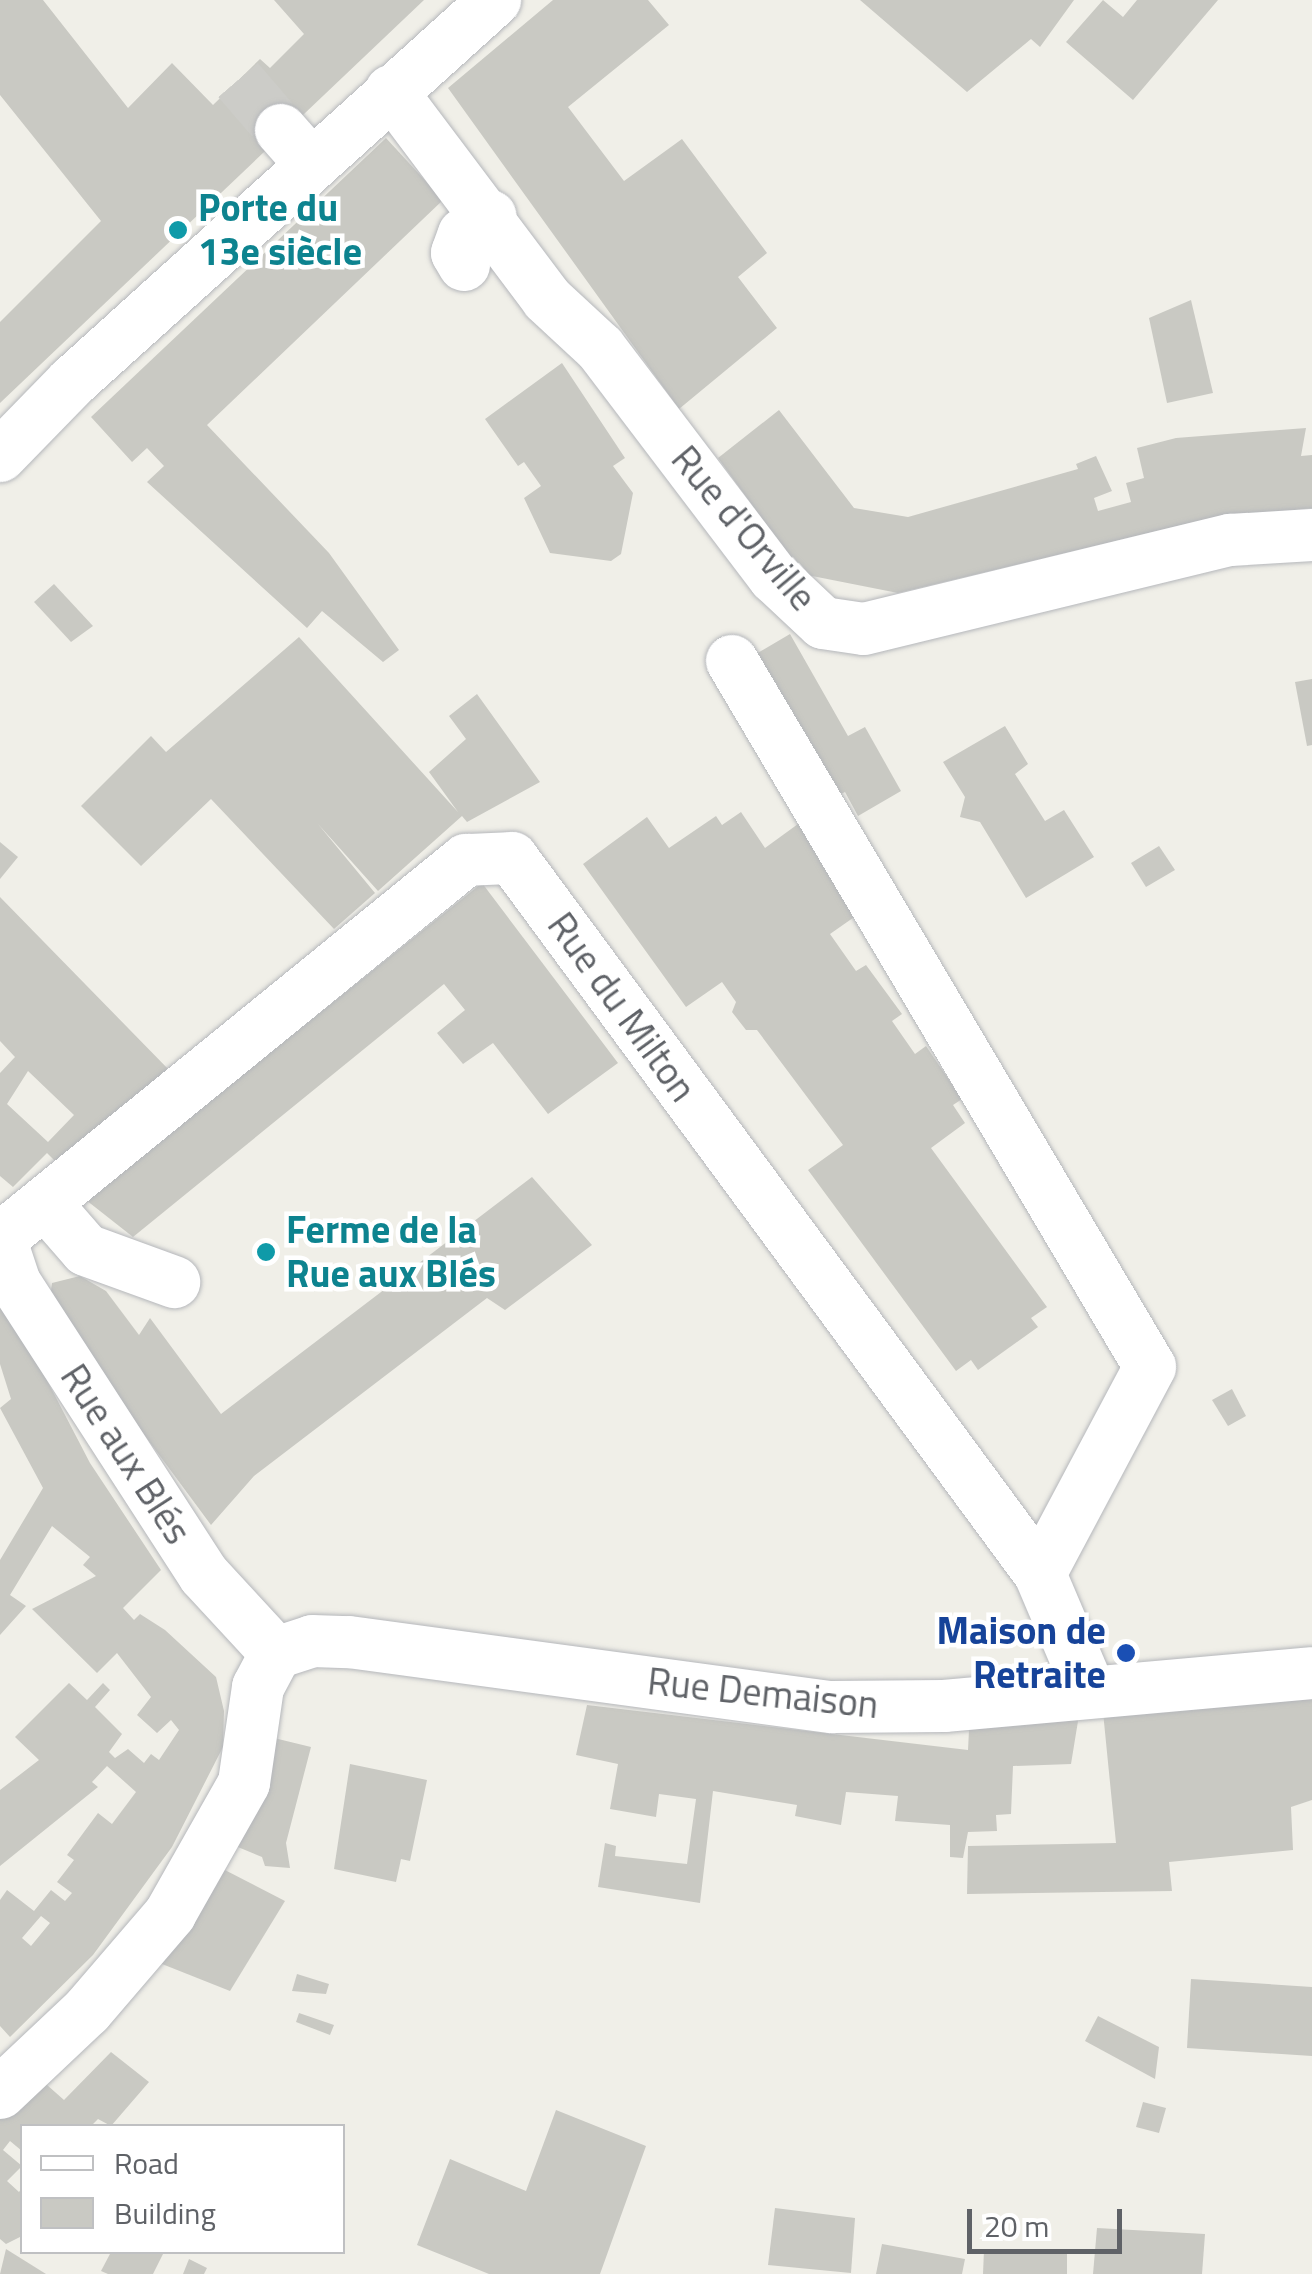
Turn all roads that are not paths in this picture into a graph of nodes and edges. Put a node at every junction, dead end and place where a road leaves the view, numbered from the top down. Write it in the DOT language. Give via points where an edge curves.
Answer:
graph roads {
  1 [pos="495,0"];
  2 [pos="392,90"];
  3 [pos="490,216"];
  4 [pos="464,265"];
  5 [pos="0,456"];
  6 [pos="1312,535"];
  7 [pos="732,661"];
  8 [pos="45,1203"];
  9 [pos="0,1239"];
  10 [pos="174,1282"];
  11 [pos="1040,1574"];
  12 [pos="276,1653"];
  13 [pos="1312,1673"];
  14 [pos="1090,1692"];
  15 [pos="0,2093"];
  1 -- 2 [label="street"];
  2 -- 3 [label="street, Rue d'Orville"];
  2 -- 5 [label="street" via="296,147"];
  3 -- 4 [label="street" via="464,234 458,254"];
  3 -- 6 [label="street, Rue d'Orville" via="547,299 600,348 774,577 823,622 864,629 1230,540"];
  7 -- 11 [label="street" via="1150,1367"];
  8 -- 9 [label="street, Rue du Milton"];
  8 -- 10 [label="street" via="86,1250"];
  8 -- 11 [label="street, Rue du Milton" via="466,860 512,858"];
  9 -- 12 [label="street, Rue aux Blés" via="16,1283 204,1574"];
  11 -- 14 [label="street, Rue du Milton"];
  12 -- 14 [label="street, Rue Demaison" via="312,1641 349,1642 832,1708"];
  12 -- 15 [label="street" via="258,1687 244,1783 170,1914 87,2011"];
  13 -- 14 [label="street, Rue Demaison"];
}
